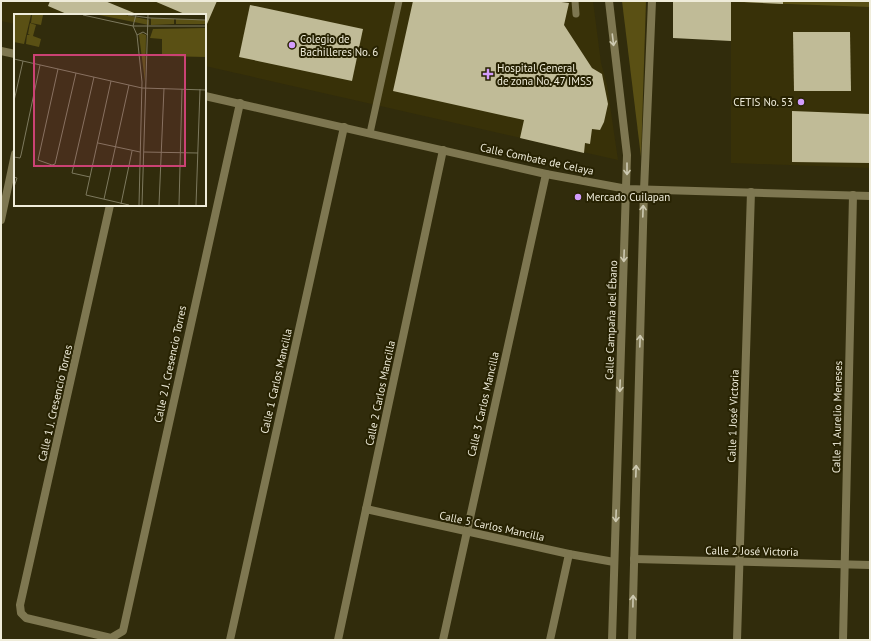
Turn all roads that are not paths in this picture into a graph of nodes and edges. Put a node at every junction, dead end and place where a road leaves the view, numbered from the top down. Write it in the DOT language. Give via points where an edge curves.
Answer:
graph roads {
  1 [pos="399,1"];
  2 [pos="575,1"];
  3 [pos="609,1"];
  4 [pos="652,1"];
  5 [pos="576,14"];
  6 [pos="1,51"];
  7 [pos="14,54"];
  8 [pos="206,96"];
  9 [pos="240,103"];
  10 [pos="344,127"];
  11 [pos="370,133"];
  12 [pos="443,150"];
  13 [pos="14,159"];
  14 [pos="546,174"];
  15 [pos="627,189"];
  16 [pos="644,190"];
  17 [pos="751,192"];
  18 [pos="853,195"];
  19 [pos="870,196"];
  20 [pos="110,206"];
  21 [pos="1,220"];
  22 [pos="366,509"];
  23 [pos="466,532"];
  24 [pos="569,554"];
  25 [pos="634,559"];
  26 [pos="614,562"];
  27 [pos="740,562"];
  28 [pos="845,565"];
  29 [pos="870,565"];
  30 [pos="20,606"];
  31 [pos="230,640"];
  32 [pos="338,640"];
  33 [pos="443,640"];
  34 [pos="550,640"];
  35 [pos="612,640"];
  36 [pos="632,640"];
  37 [pos="738,640"];
  38 [pos="843,640"];
  1 -- 11 [label="lane"];
  2 -- 5 [label="lane"];
  3 -- 15 [label="street, Calle Campaña del Ébano, one-way" via="627,155"];
  4 -- 16 [label="street"];
  6 -- 7 [label="street"];
  8 -- 9 [label="street, Calle Combate de Celaya"];
  9 -- 10 [label="street, Calle Combate de Celaya"];
  9 -- 30 [label="street, Calle 2 J. Cresencio Torres" via="123,631 112,638 33,620 21,613"];
  10 -- 11 [label="street, Calle Combate de Celaya"];
  10 -- 31 [label="street, Calle 1 Carlos Mancilla"];
  11 -- 12 [label="street, Calle Combate de Celaya"];
  12 -- 14 [label="street, Calle Combate de Celaya"];
  12 -- 22 [label="street, Calle 2 Carlos Mancilla"];
  13 -- 21 [label="street"];
  14 -- 15 [label="street, Calle Combate de Celaya"];
  14 -- 23 [label="street, Calle 3 Carlos Mancilla"];
  15 -- 16 [label="street, Calle Combate de Celaya"];
  15 -- 26 [label="street, Calle Campaña del Ébano, one-way"];
  16 -- 17 [label="street, Calle Combate de Celaya"];
  25 -- 16 [label="street, one-way"];
  17 -- 18 [label="street, Calle Combate de Celaya"];
  17 -- 27 [label="street, Calle 1 José Victoria"];
  18 -- 19 [label="street, Calle Combate de Celaya"];
  18 -- 28 [label="street, Calle 1 Aurelio Meneses"];
  20 -- 30 [label="street, Calle 1 J. Cresencio Torres"];
  22 -- 23 [label="street, Calle 5 Carlos Mancilla"];
  22 -- 32 [label="street, Calle 2 Carlos Mancilla"];
  23 -- 24 [label="street, Calle 5 Carlos Mancilla"];
  23 -- 33 [label="street, Calle 3 Carlos Mancilla"];
  24 -- 26 [label="street, Calle 5 Carlos Mancilla"];
  24 -- 34 [label="street"];
  25 -- 27 [label="street, Calle 2 José Victoria"];
  36 -- 25 [label="street, one-way"];
  26 -- 35 [label="street, Calle Campaña del Ébano"];
  27 -- 28 [label="street, Calle 2 José Victoria"];
  27 -- 37 [label="street, Calle 1 José Victoria"];
  28 -- 29 [label="street, Calle 2 José Victoria"];
  28 -- 38 [label="street, Calle 1 Aurelio Meneses"];
}
